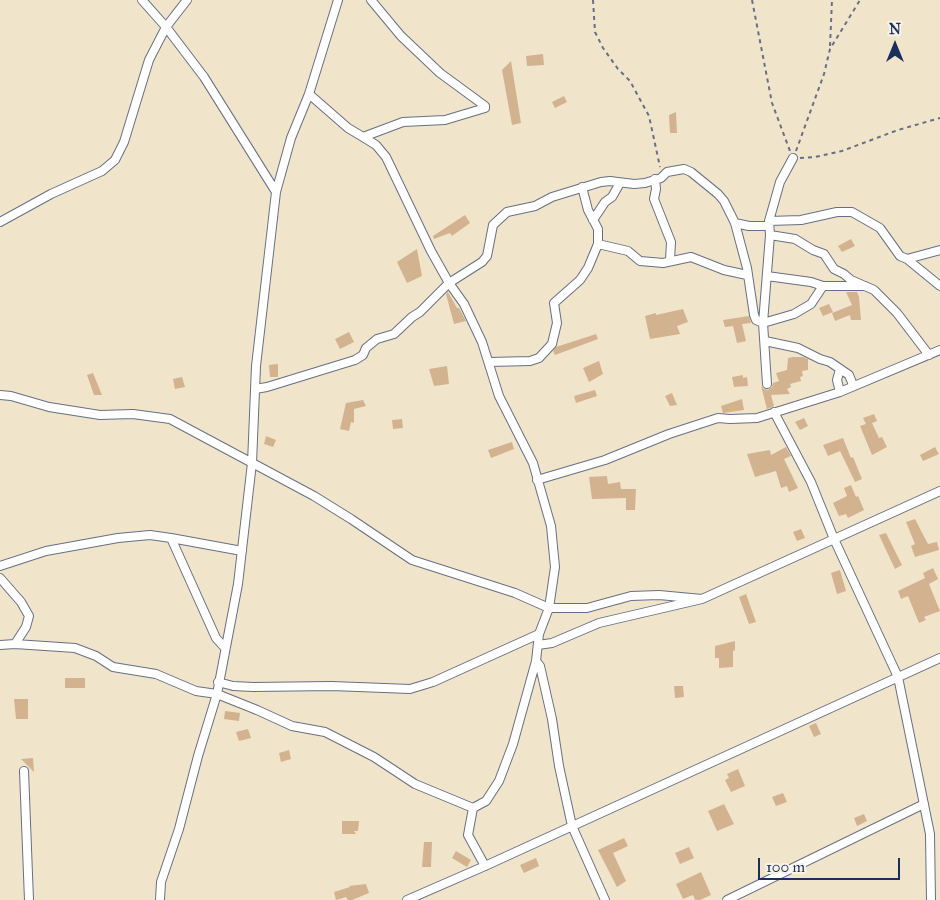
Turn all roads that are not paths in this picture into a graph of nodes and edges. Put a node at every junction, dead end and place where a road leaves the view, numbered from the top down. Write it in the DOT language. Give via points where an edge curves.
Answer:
graph roads {
  1 [pos="142,0"];
  2 [pos="187,0"];
  3 [pos="338,0"];
  4 [pos="371,0"];
  5 [pos="166,27"];
  6 [pos="309,94"];
  7 [pos="363,137"];
  8 [pos="793,158"];
  9 [pos="658,178"];
  10 [pos="620,182"];
  11 [pos="582,187"];
  12 [pos="276,192"];
  13 [pos="593,220"];
  14 [pos="0,222"];
  15 [pos="735,223"];
  16 [pos="769,224"];
  17 [pos="770,235"];
  18 [pos="598,244"];
  19 [pos="940,250"];
  20 [pos="907,259"];
  21 [pos="670,260"];
  22 [pos="748,275"];
  23 [pos="767,276"];
  24 [pos="449,283"];
  25 [pos="823,286"];
  26 [pos="865,286"];
  27 [pos="940,286"];
  28 [pos="763,324"];
  29 [pos="765,341"];
  30 [pos="940,350"];
  31 [pos="929,355"];
  32 [pos="489,362"];
  33 [pos="840,369"];
  34 [pos="767,384"];
  35 [pos="853,385"];
  36 [pos="255,389"];
  37 [pos="840,392"];
  38 [pos="0,394"];
  39 [pos="774,412"];
  40 [pos="252,463"];
  41 [pos="537,480"];
  42 [pos="940,491"];
  43 [pos="171,538"];
  44 [pos="834,539"];
  45 [pos="242,551"];
  46 [pos="0,566"];
  47 [pos="0,578"];
  48 [pos="702,600"];
  49 [pos="549,608"];
  50 [pos="539,634"];
  51 [pos="15,644"];
  52 [pos="0,645"];
  53 [pos="538,645"];
  54 [pos="225,648"];
  55 [pos="940,658"];
  56 [pos="536,661"];
  57 [pos="898,677"];
  58 [pos="218,682"];
  59 [pos="217,694"];
  60 [pos="24,771"];
  61 [pos="924,804"];
  62 [pos="473,808"];
  63 [pos="572,826"];
  64 [pos="485,866"];
  65 [pos="29,900"];
  66 [pos="160,900"];
  67 [pos="407,900"];
  68 [pos="605,900"];
  69 [pos="727,900"];
  70 [pos="931,900"];
  1 -- 5 [label="street"];
  2 -- 5 [label="street"];
  3 -- 6 [label="street"];
  4 -- 7 [label="street" via="401,36 440,73 485,108 445,120 403,122"];
  5 -- 12 [label="street" via="204,77"];
  5 -- 14 [label="street" via="149,60 124,142 115,160 102,170"];
  6 -- 7 [label="street"];
  6 -- 12 [label="street" via="291,138"];
  7 -- 24 [label="street" via="376,145 389,162"];
  8 -- 16 [label="street" via="780,182"];
  9 -- 10 [label="street" via="634,184"];
  9 -- 15 [label="street" via="667,172 691,172 718,194"];
  9 -- 21 [label="street" via="654,199 671,242"];
  10 -- 11 [label="street"];
  10 -- 13 [label="street"];
  11 -- 13 [label="street"];
  11 -- 24 [label="street" via="535,206 508,212 493,225 487,256"];
  12 -- 36 [label="street"];
  13 -- 18 [label="street" via="598,229"];
  15 -- 16 [label="street" via="750,226"];
  15 -- 22 [label="street"];
  16 -- 17 [label="street"];
  16 -- 20 [label="street" via="852,212 880,228 900,256"];
  17 -- 23 [label="street"];
  17 -- 26 [label="street" via="794,239 824,254 834,269"];
  18 -- 21 [label="street" via="628,251 640,261 663,263"];
  18 -- 32 [label="street" via="580,280 554,303 557,323 554,339 539,358"];
  19 -- 20 [label="street"];
  20 -- 27 [label="street"];
  21 -- 22 [label="street" via="691,257"];
  22 -- 28 [label="street" via="754,315"];
  23 -- 25 [label="street"];
  23 -- 28 [label="street"];
  24 -- 32 [label="street" via="464,304"];
  24 -- 36 [label="street" via="394,334 377,339 356,360"];
  25 -- 26 [label="street"];
  25 -- 28 [label="street" via="811,304 794,314"];
  26 -- 31 [label="street" via="874,290 897,313"];
  28 -- 29 [label="street"];
  29 -- 33 [label="street" via="798,348"];
  29 -- 34 [label="street"];
  30 -- 31 [label="street"];
  31 -- 35 [label="street"];
  32 -- 41 [label="street" via="498,396 532,463"];
  33 -- 35 [label="street" via="849,375"];
  33 -- 37 [label="street" via="837,380"];
  35 -- 37 [label="street"];
  36 -- 40 [label="street"];
  37 -- 39 [label="street"];
  38 -- 40 [label="street" via="49,407 100,415 133,414 170,419"];
  39 -- 41 [label="street" via="748,419 718,418 604,460"];
  39 -- 44 [label="street" via="811,482"];
  40 -- 45 [label="street"];
  40 -- 49 [label="street" via="344,514 412,560 515,593"];
  41 -- 49 [label="street" via="551,526 555,567"];
  42 -- 44 [label="street"];
  43 -- 45 [label="street"];
  43 -- 46 [label="street" via="118,538 46,551"];
  43 -- 54 [label="street" via="216,638"];
  44 -- 48 [label="street"];
  44 -- 57 [label="street"];
  45 -- 54 [label="street"];
  47 -- 51 [label="street" via="29,616"];
  48 -- 49 [label="street" via="659,595 631,596 587,608"];
  48 -- 53 [label="street" via="599,624 552,643"];
  49 -- 50 [label="street"];
  50 -- 53 [label="street"];
  50 -- 58 [label="street" via="433,682 410,689 253,687"];
  51 -- 52 [label="street"];
  51 -- 59 [label="street" via="75,648 113,667 156,674 196,691"];
  53 -- 56 [label="street"];
  54 -- 58 [label="street"];
  55 -- 57 [label="street"];
  56 -- 62 [label="street" via="499,781 486,802"];
  56 -- 63 [label="street" via="540,666 552,719"];
  57 -- 61 [label="street"];
  57 -- 63 [label="street"];
  58 -- 59 [label="street"];
  59 -- 62 [label="street" via="292,726 325,732 374,757 416,784"];
  59 -- 66 [label="street" via="161,882"];
  60 -- 65 [label="street"];
  61 -- 69 [label="street"];
  61 -- 70 [label="street" via="930,834"];
  62 -- 64 [label="street" via="468,834"];
  63 -- 64 [label="street"];
  63 -- 68 [label="street"];
  64 -- 67 [label="street"];
}
